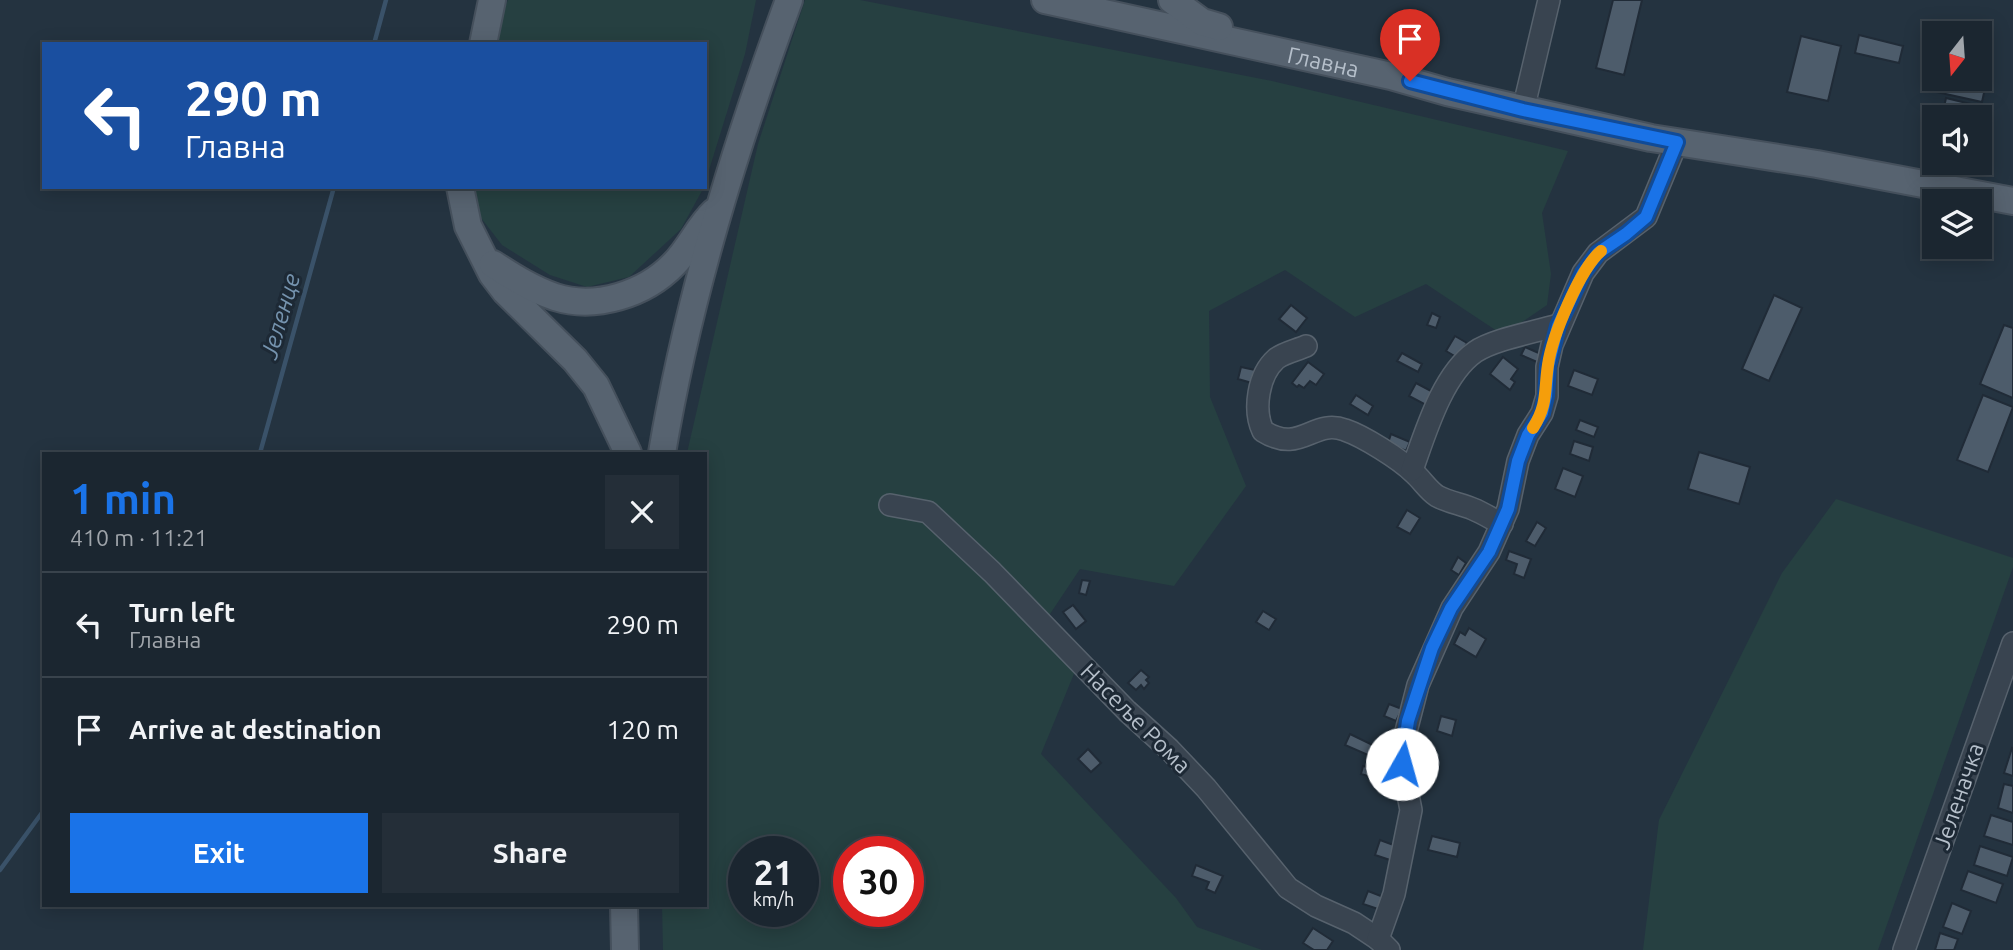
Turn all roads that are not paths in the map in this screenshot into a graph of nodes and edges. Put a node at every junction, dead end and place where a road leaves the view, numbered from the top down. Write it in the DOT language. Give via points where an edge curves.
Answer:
graph roads {
  1 [pos="492,0"];
  2 [pos="789,0"];
  3 [pos="1045,0"];
  4 [pos="1172,0"];
  5 [pos="1549,0"];
  6 [pos="1108,7"];
  7 [pos="1138,10"];
  8 [pos="483,42"];
  9 [pos="1262,47"];
  10 [pos="1523,110"];
  11 [pos="1677,142"];
  12 [pos="460,189"];
  13 [pos="2013,201"];
  14 [pos="719,208"];
  15 [pos="485,259"];
  16 [pos="1559,325"];
  17 [pos="1306,346"];
  18 [pos="628,452"];
  19 [pos="662,452"];
  20 [pos="1412,470"];
  21 [pos="890,505"];
  22 [pos="1502,524"];
  23 [pos="2013,643"];
  24 [pos="624,907"];
  25 [pos="1384,945"];
  26 [pos="625,950"];
  27 [pos="1904,950"];
  1 -- 8 [label="main road"];
  2 -- 14 [label="main road"];
  3 -- 6 [label="main road, Главна"];
  4 -- 9 [label="main road" via="1202,22"];
  5 -- 10 [label="street"];
  6 -- 7 [label="main road, Главна"];
  7 -- 9 [label="main road, Главна"];
  9 -- 10 [label="main road, Главна"];
  10 -- 11 [label="main road, Главна"];
  11 -- 13 [label="main road, Главна"];
  11 -- 16 [label="street, Насеље Рома" via="1646,217 1598,253 1583,273"];
  12 -- 15 [label="main road" via="468,226"];
  14 -- 15 [label="main road" via="658,278 606,300 557,298"];
  14 -- 19 [label="main road" via="671,396"];
  15 -- 18 [label="main road" via="505,291 596,386"];
  16 -- 20 [label="street" via="1488,345 1467,359 1453,375 1430,420"];
  16 -- 22 [label="street, Насеље Рома" via="1542,413 1518,461"];
  17 -- 20 [label="street" via="1277,358 1268,368 1257,409 1263,431 1286,441 1328,427 1342,428"];
  20 -- 22 [label="street" via="1436,495"];
  21 -- 25 [label="street, Насеље Рома" via="928,512 992,572 1206,788 1287,888 1354,923"];
  22 -- 25 [label="street, Насеље Рома" via="1451,608 1418,685 1402,753 1411,810"];
  23 -- 27 [label="street, Јеленачка"];
  24 -- 26 [label="main road"];
}
